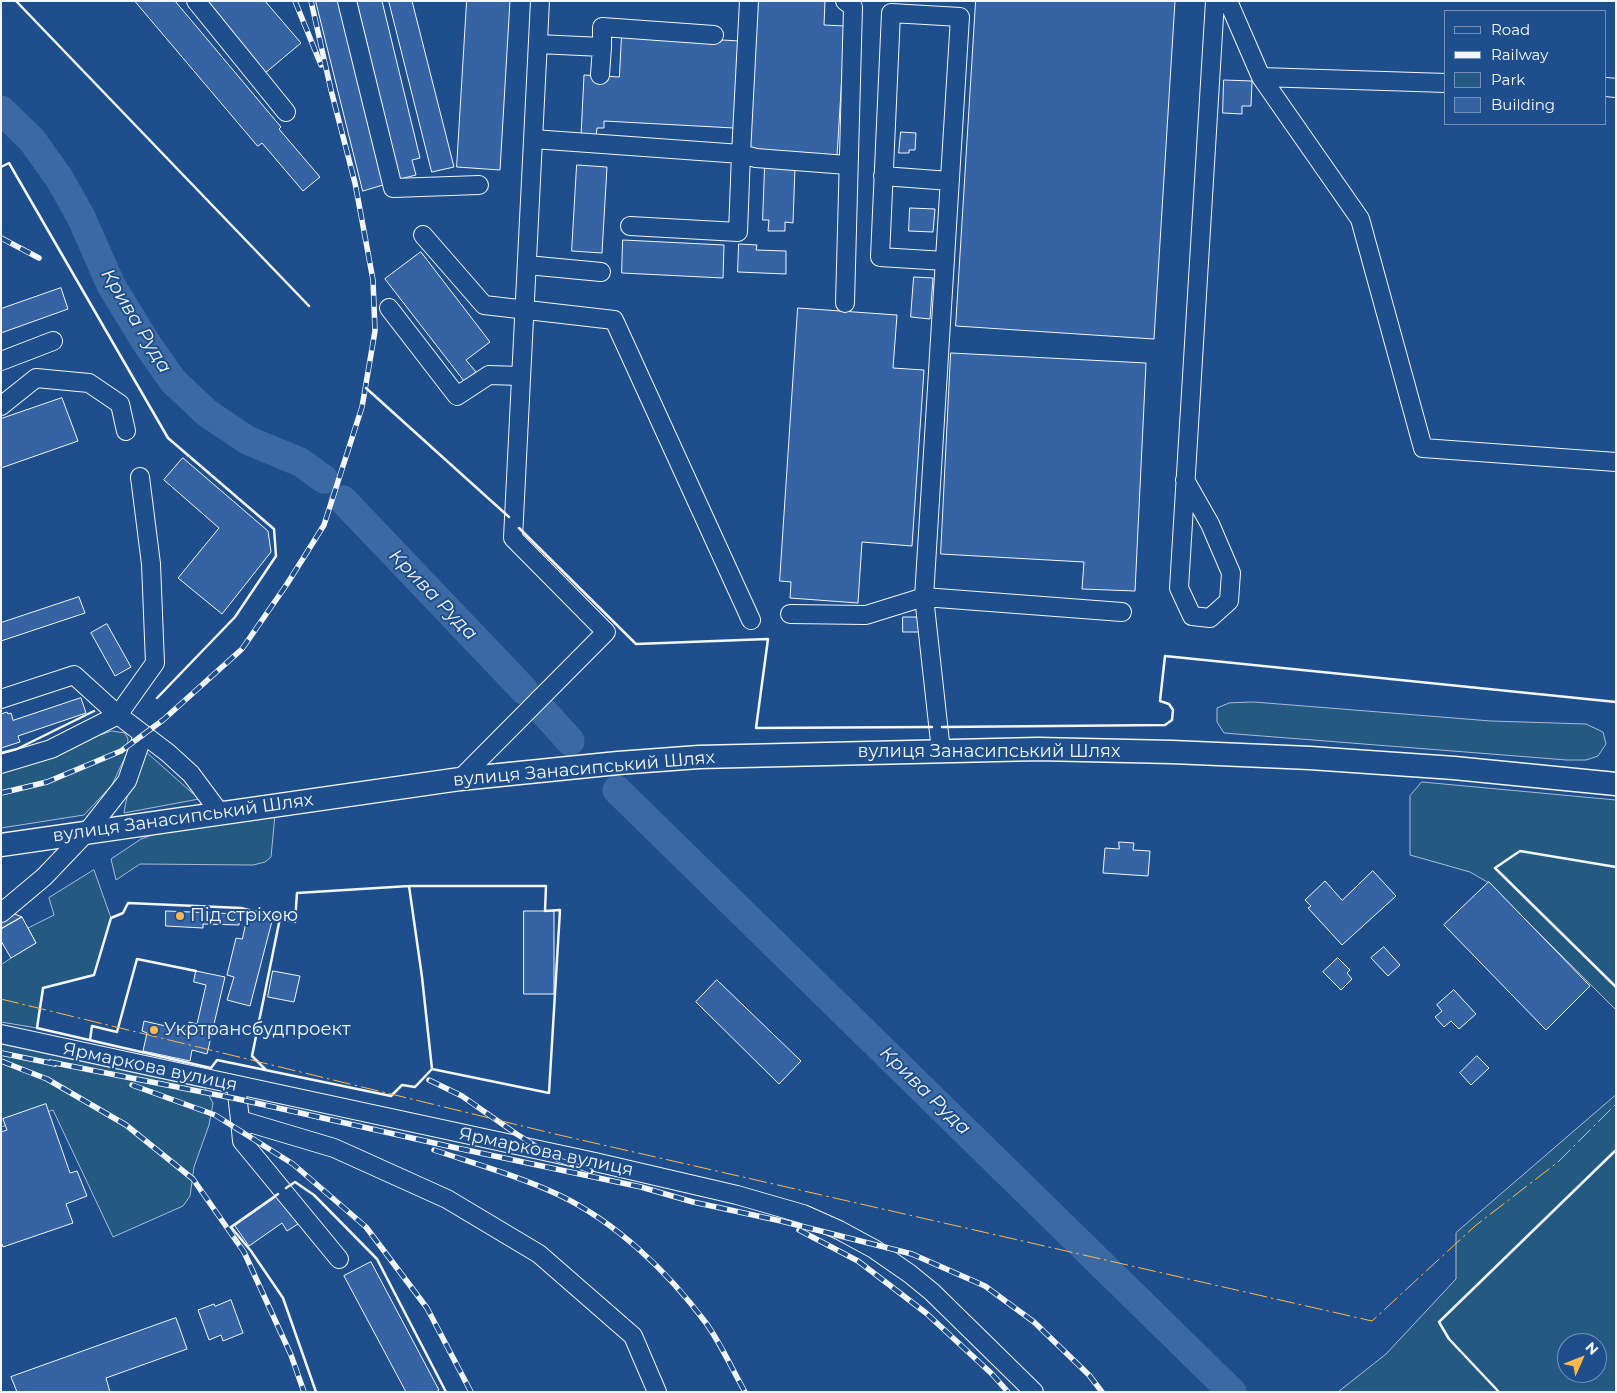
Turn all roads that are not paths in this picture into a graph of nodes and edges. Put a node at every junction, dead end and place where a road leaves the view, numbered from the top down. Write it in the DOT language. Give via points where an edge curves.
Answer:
graph roads {
  1 [pos="196,1"];
  2 [pos="347,1"];
  3 [pos="540,1"];
  4 [pos="749,1"];
  5 [pos="845,1"];
  6 [pos="1215,1"];
  7 [pos="1228,1"];
  8 [pos="714,35"];
  9 [pos="538,44"];
  10 [pos="602,46"];
  11 [pos="600,75"];
  12 [pos="1261,77"];
  13 [pos="1444,82"];
  14 [pos="286,112"];
  15 [pos="533,139"];
  16 [pos="741,154"];
  17 [pos="847,165"];
  18 [pos="883,176"];
  19 [pos="950,181"];
  20 [pos="479,185"];
  21 [pos="630,226"];
  22 [pos="424,235"];
  23 [pos="945,261"];
  24 [pos="527,265"];
  25 [pos="601,272"];
  26 [pos="845,303"];
  27 [pos="389,308"];
  28 [pos="524,310"];
  29 [pos="53,341"];
  30 [pos="1,362"];
  31 [pos="520,376"];
  32 [pos="1,406"];
  33 [pos="126,431"];
  34 [pos="1616,462"];
  35 [pos="140,477"];
  36 [pos="1185,480"];
  37 [pos="924,597"];
  38 [pos="1122,612"];
  39 [pos="790,614"];
  40 [pos="751,620"];
  41 [pos="1,699"];
  42 [pos="118,715"];
  43 [pos="143,735"];
  44 [pos="941,751"];
  45 [pos="1,764"];
  46 [pos="460,779"];
  47 [pos="1616,784"];
  48 [pos="220,813"];
  49 [pos="87,832"];
  50 [pos="1,845"];
  51 [pos="1,913"];
  52 [pos="1,1034"];
  53 [pos="236,1085"];
  54 [pos="240,1120"];
  55 [pos="340,1259"];
  56 [pos="657,1392"];
  57 [pos="1034,1392"];
  1 -- 14 [label="street"];
  2 -- 20 [label="street" via="393,188"];
  3 -- 9 [label="street"];
  4 -- 16 [label="street"];
  5 -- 17 [label="street" via="853,6"];
  6 -- 36 [label="street"];
  7 -- 12 [label="street"];
  8 -- 10 [label="street" via="602,26"];
  9 -- 10 [label="street"];
  9 -- 15 [label="street"];
  10 -- 11 [label="street"];
  12 -- 13 [label="street"];
  12 -- 34 [label="street" via="1360,219 1423,448"];
  15 -- 16 [label="street"];
  15 -- 24 [label="street"];
  16 -- 17 [label="street"];
  16 -- 21 [label="street" via="738,232"];
  17 -- 26 [label="street"];
  18 -- 19 [label="street"];
  18 -- 19 [label="street" via="891,13 960,17"];
  18 -- 23 [label="street" via="880,257"];
  19 -- 23 [label="street"];
  22 -- 28 [label="street" via="484,305"];
  23 -- 37 [label="street"];
  24 -- 25 [label="street"];
  24 -- 28 [label="street"];
  27 -- 31 [label="street" via="457,396 489,375"];
  28 -- 31 [label="street"];
  28 -- 40 [label="street" via="614,320"];
  29 -- 30 [label="street"];
  31 -- 46 [label="street" via="513,538 606,632"];
  32 -- 33 [label="street" via="36,378 88,383 120,404"];
  35 -- 42 [label="street" via="151,564 155,663"];
  36 -- 36 [label="street" via="1179,588 1192,616 1210,618 1229,601 1232,573"];
  37 -- 38 [label="street"];
  37 -- 39 [label="street" via="866,615"];
  37 -- 44 [label="street"];
  41 -- 42 [label="street" via="74,675"];
  42 -- 43 [label="street"];
  42 -- 45 [label="street" via="51,749"];
  43 -- 48 [label="street" via="168,752 190,774"];
  43 -- 49 [label="street" via="127,781"];
  44 -- 46 [label="main road, вулиця Занасипський Шлях" via="699,757"];
  44 -- 47 [label="main road, вулиця Занасипський Шлях" via="1038,749 1310,758"];
  46 -- 48 [label="main road, вулиця Занасипський Шлях"];
  48 -- 49 [label="main road, вулиця Занасипський Шлях"];
  49 -- 50 [label="main road, вулиця Занасипський Шлях"];
  49 -- 51 [label="street" via="44,877"];
  52 -- 53 [label="street, Ярмаркова вулиця"];
  53 -- 54 [label="street"];
  53 -- 57 [label="street, Ярмаркова вулиця" via="595,1162 803,1214 859,1241 910,1274"];
  54 -- 55 [label="street" via="242,1141"];
  54 -- 56 [label="street" via="334,1148 438,1195 539,1254 633,1336"];
}
